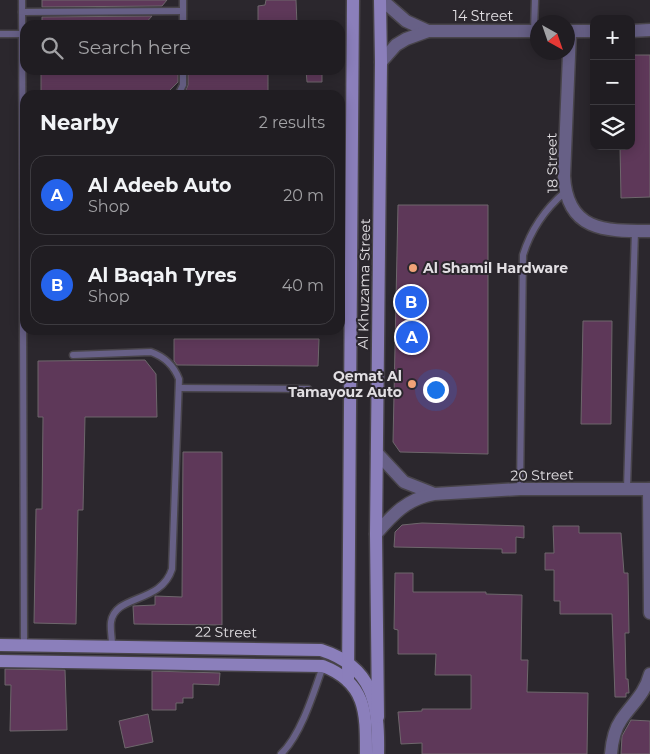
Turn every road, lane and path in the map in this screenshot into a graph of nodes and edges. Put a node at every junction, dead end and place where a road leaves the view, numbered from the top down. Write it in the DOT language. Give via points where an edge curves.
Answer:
graph roads {
  1 [pos="22,0"];
  2 [pos="183,0"];
  3 [pos="353,0"];
  4 [pos="381,0"];
  5 [pos="535,0"];
  6 [pos="182,11"];
  7 [pos="22,12"];
  8 [pos="535,15"];
  9 [pos="22,20"];
  10 [pos="182,20"];
  11 [pos="650,30"];
  12 [pos="428,31"];
  13 [pos="530,31"];
  14 [pos="575,31"];
  15 [pos="590,31"];
  16 [pos="635,31"];
  17 [pos="0,34"];
  18 [pos="20,34"];
  19 [pos="568,60"];
  20 [pos="381,62"];
  21 [pos="23,75"];
  22 [pos="183,75"];
  23 [pos="24,90"];
  24 [pos="180,90"];
  25 [pos="565,192"];
  26 [pos="635,231"];
  27 [pos="650,232"];
  28 [pos="24,335"];
  29 [pos="73,355"];
  30 [pos="180,388"];
  31 [pos="308,389"];
  32 [pos="377,454"];
  33 [pos="627,488"];
  34 [pos="649,489"];
  35 [pos="520,490"];
  36 [pos="434,494"];
  37 [pos="376,534"];
  38 [pos="650,613"];
  39 [pos="0,645"];
  40 [pos="24,645"];
  41 [pos="112,645"];
  42 [pos="0,661"];
  43 [pos="348,663"];
  44 [pos="323,666"];
  45 [pos="650,674"];
  46 [pos="348,681"];
  47 [pos="378,717"];
  48 [pos="281,754"];
  49 [pos="366,754"];
  50 [pos="378,754"];
  51 [pos="611,754"];
  1 -- 7 [label="lane"];
  2 -- 6 [label="lane"];
  3 -- 43 [label="street, Al Khuzama Street"];
  4 -- 12 [label="street, 14 Street" via="406,21"];
  4 -- 20 [label="street, Al Khuzama Street"];
  5 -- 8 [label="lane"];
  6 -- 7 [label="lane"];
  6 -- 10 [label="lane"];
  7 -- 9 [label="lane"];
  11 -- 16 [label="street"];
  12 -- 13 [label="street, 14 Street"];
  12 -- 20 [label="street, 14 Street" via="406,38"];
  14 -- 15 [label="street"];
  17 -- 18 [label="lane"];
  19 -- 25 [label="street, 18 Street"];
  20 -- 32 [label="street, Al Khuzama Street"];
  21 -- 23 [label="lane"];
  22 -- 24 [label="lane"];
  25 -- 26 [label="street, 18 Street" via="570,206 593,227"];
  25 -- 35 [label="lane" via="534,226 523,255"];
  26 -- 27 [label="street, 18 Street"];
  26 -- 33 [label="lane"];
  28 -- 40 [label="lane"];
  29 -- 30 [label="lane" via="156,354 176,372"];
  30 -- 31 [label="lane"];
  30 -- 41 [label="lane" via="172,569 161,588 116,610 111,621"];
  32 -- 36 [label="street, 20 Street" via="404,482"];
  32 -- 37 [label="street, Al Khuzama Street"];
  33 -- 34 [label="street, 20 Street"];
  33 -- 35 [label="street, 20 Street"];
  34 -- 38 [label="street"];
  35 -- 36 [label="street, 20 Street"];
  36 -- 37 [label="street, 20 Street" via="421,496 402,506"];
  37 -- 47 [label="street, Al Khuzama Street"];
  39 -- 40 [label="street, 22 Street"];
  40 -- 41 [label="street, 22 Street"];
  41 -- 43 [label="street, 22 Street" via="311,648 330,653"];
  42 -- 44 [label="street"];
  43 -- 46 [label="street, Al Khuzama Street"];
  43 -- 47 [label="street, 22 Street" via="368,686"];
  44 -- 46 [label="street"];
  44 -- 48 [label="lane" via="306,710"];
  45 -- 51 [label="street" via="640,698 617,729"];
  46 -- 49 [label="street" via="364,706"];
  47 -- 50 [label="street, 22 Street"];
}
